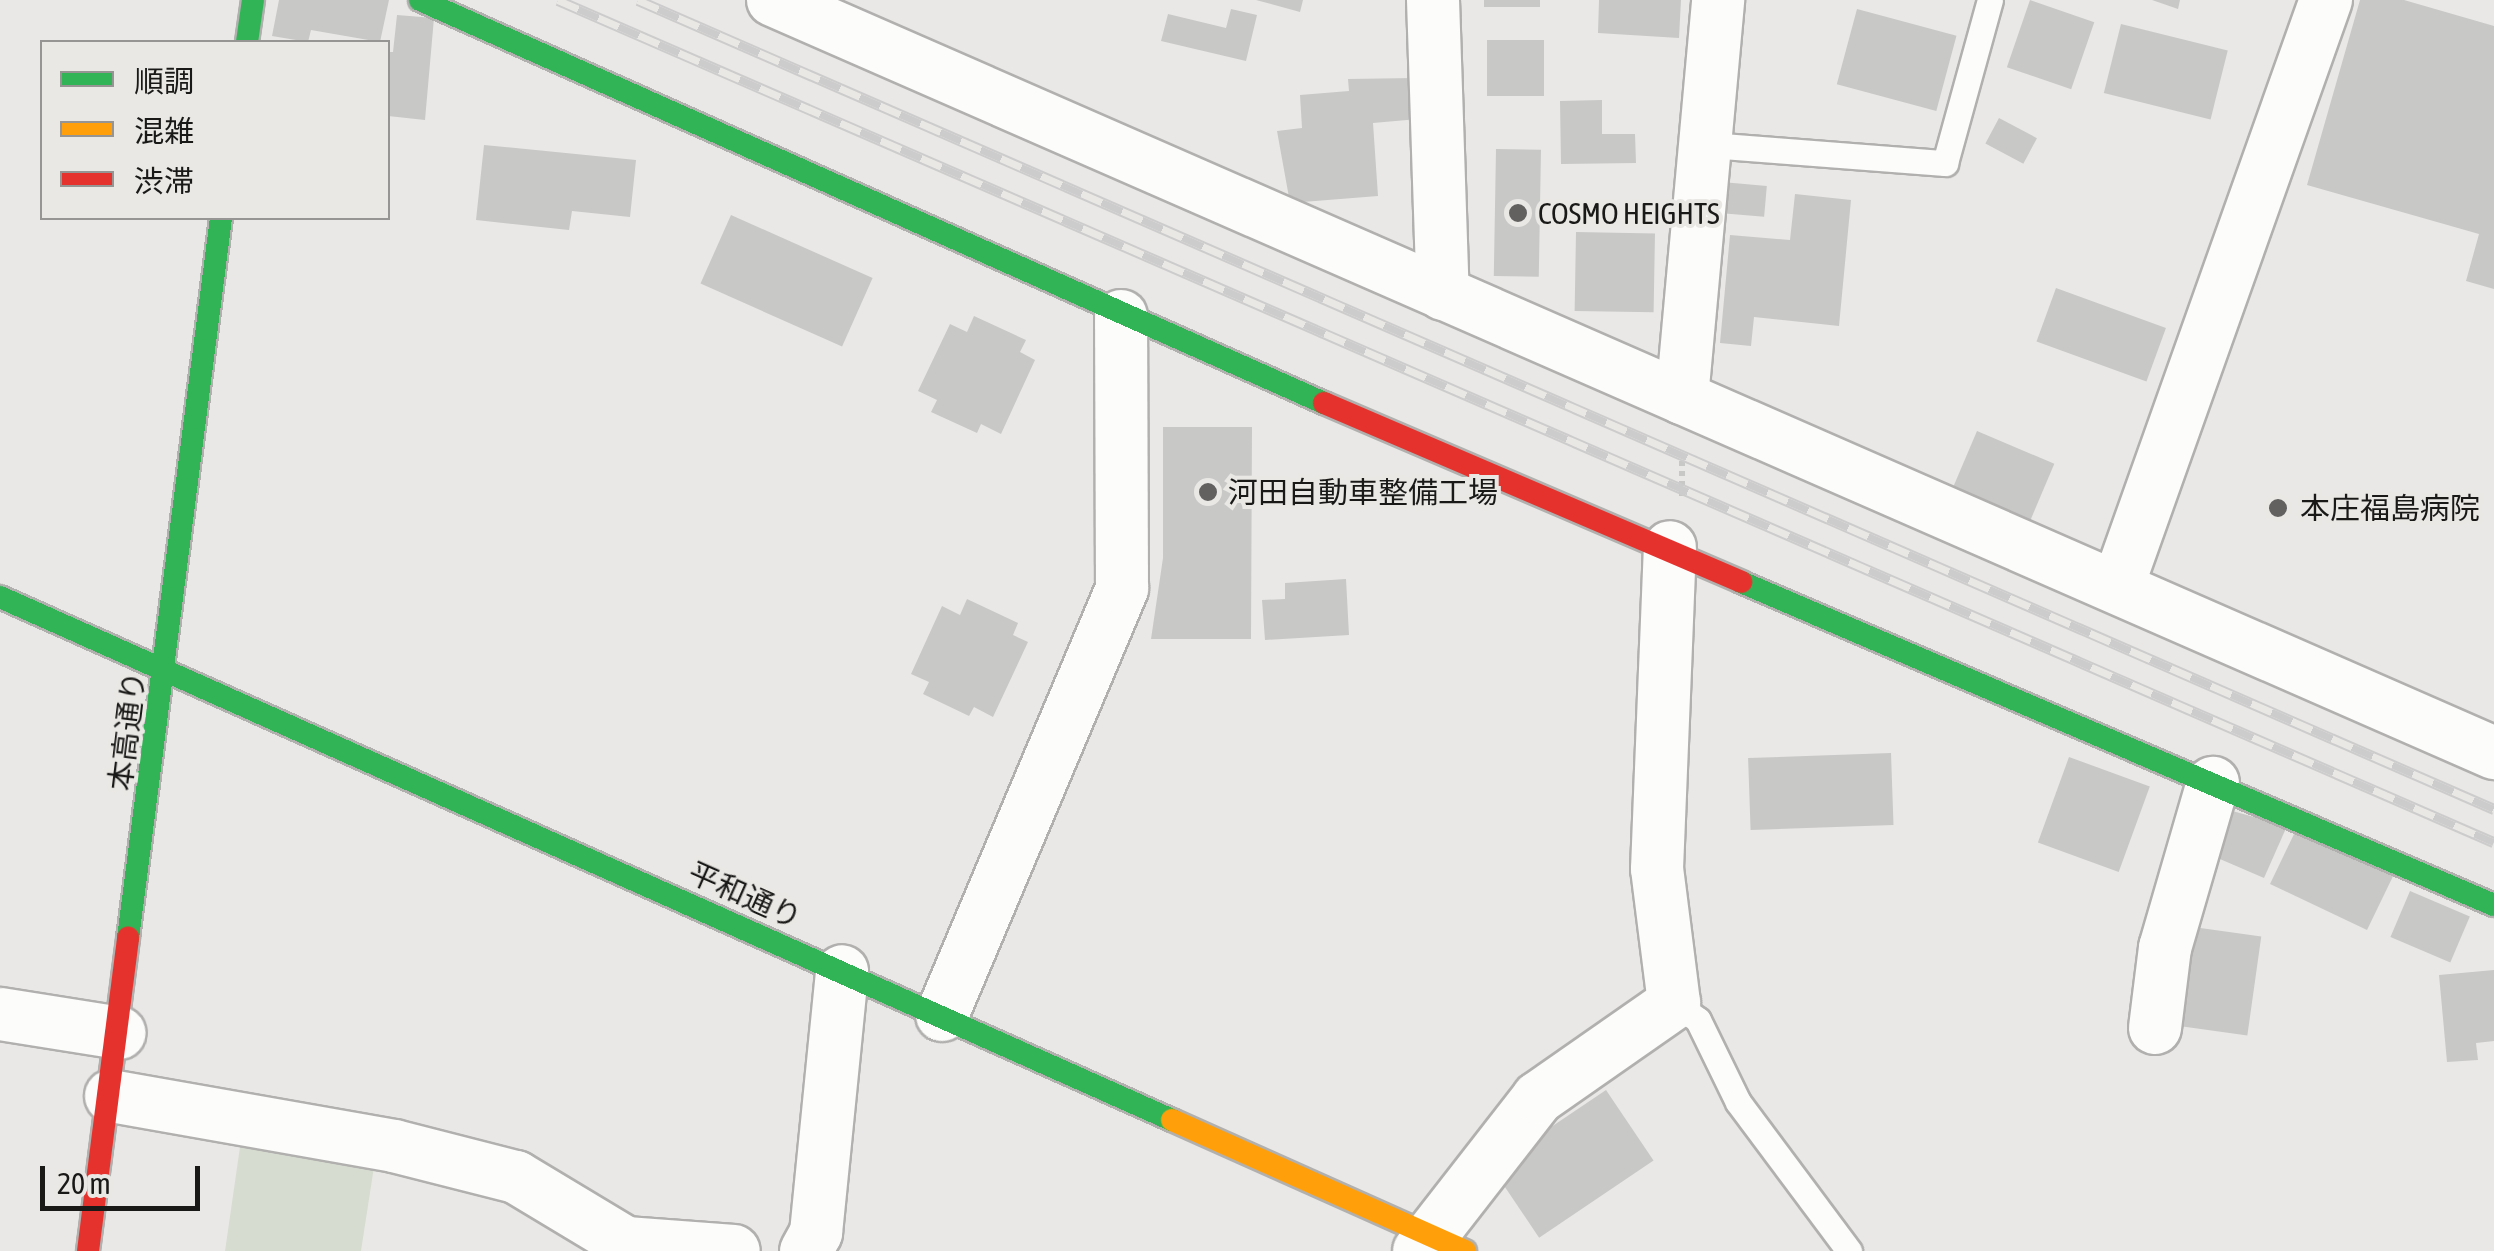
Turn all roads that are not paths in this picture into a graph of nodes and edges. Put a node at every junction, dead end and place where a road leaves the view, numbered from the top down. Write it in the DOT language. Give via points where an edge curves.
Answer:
graph roads {
  1 [pos="253,0"];
  2 [pos="420,0"];
  3 [pos="773,0"];
  4 [pos="1433,0"];
  5 [pos="1718,0"];
  6 [pos="1990,0"];
  7 [pos="2326,0"];
  8 [pos="247,40"];
  9 [pos="1709,145"];
  10 [pos="221,220"];
  11 [pos="1443,294"];
  12 [pos="1121,316"];
  13 [pos="1682,398"];
  14 [pos="1676,550"];
  15 [pos="2118,585"];
  16 [pos="0,597"];
  17 [pos="165,671"];
  18 [pos="2494,753"];
  19 [pos="2213,783"];
  20 [pos="2494,906"];
  21 [pos="842,971"];
  22 [pos="1674,1003"];
  23 [pos="0,1014"];
  24 [pos="942,1016"];
  25 [pos="2155,1028"];
  26 [pos="120,1033"];
  27 [pos="111,1096"];
  28 [pos="1437,1246"];
  29 [pos="88,1251"];
  30 [pos="734,1251"];
  31 [pos="806,1251"];
  32 [pos="1848,1251"];
  1 -- 8 [label="street"];
  2 -- 12 [label="street"];
  3 -- 11 [label="street"];
  4 -- 11 [label="street"];
  5 -- 9 [label="street"];
  6 -- 9 [label="lane" via="1945,163"];
  7 -- 15 [label="street"];
  9 -- 13 [label="street"];
  10 -- 17 [label="street, 本高通り"];
  11 -- 13 [label="street"];
  12 -- 14 [label="street"];
  12 -- 24 [label="street" via="1122,588"];
  13 -- 15 [label="street"];
  14 -- 19 [label="street"];
  14 -- 22 [label="street" via="1657,869"];
  15 -- 18 [label="street"];
  16 -- 17 [label="street, 平和通り"];
  17 -- 21 [label="street, 平和通り"];
  17 -- 26 [label="street, 本高通り"];
  19 -- 20 [label="street"];
  19 -- 25 [label="street" via="2165,948"];
  21 -- 24 [label="street, 平和通り"];
  21 -- 31 [label="street" via="816,1233"];
  22 -- 28 [label="street" via="1538,1098"];
  22 -- 32 [label="lane" via="1698,1020 1738,1102"];
  23 -- 26 [label="street"];
  24 -- 28 [label="street, 平和通り"];
  26 -- 27 [label="street, 本高通り"];
  27 -- 29 [label="street, 本高通り"];
  27 -- 30 [label="street" via="394,1146 516,1177 626,1243"];
}
